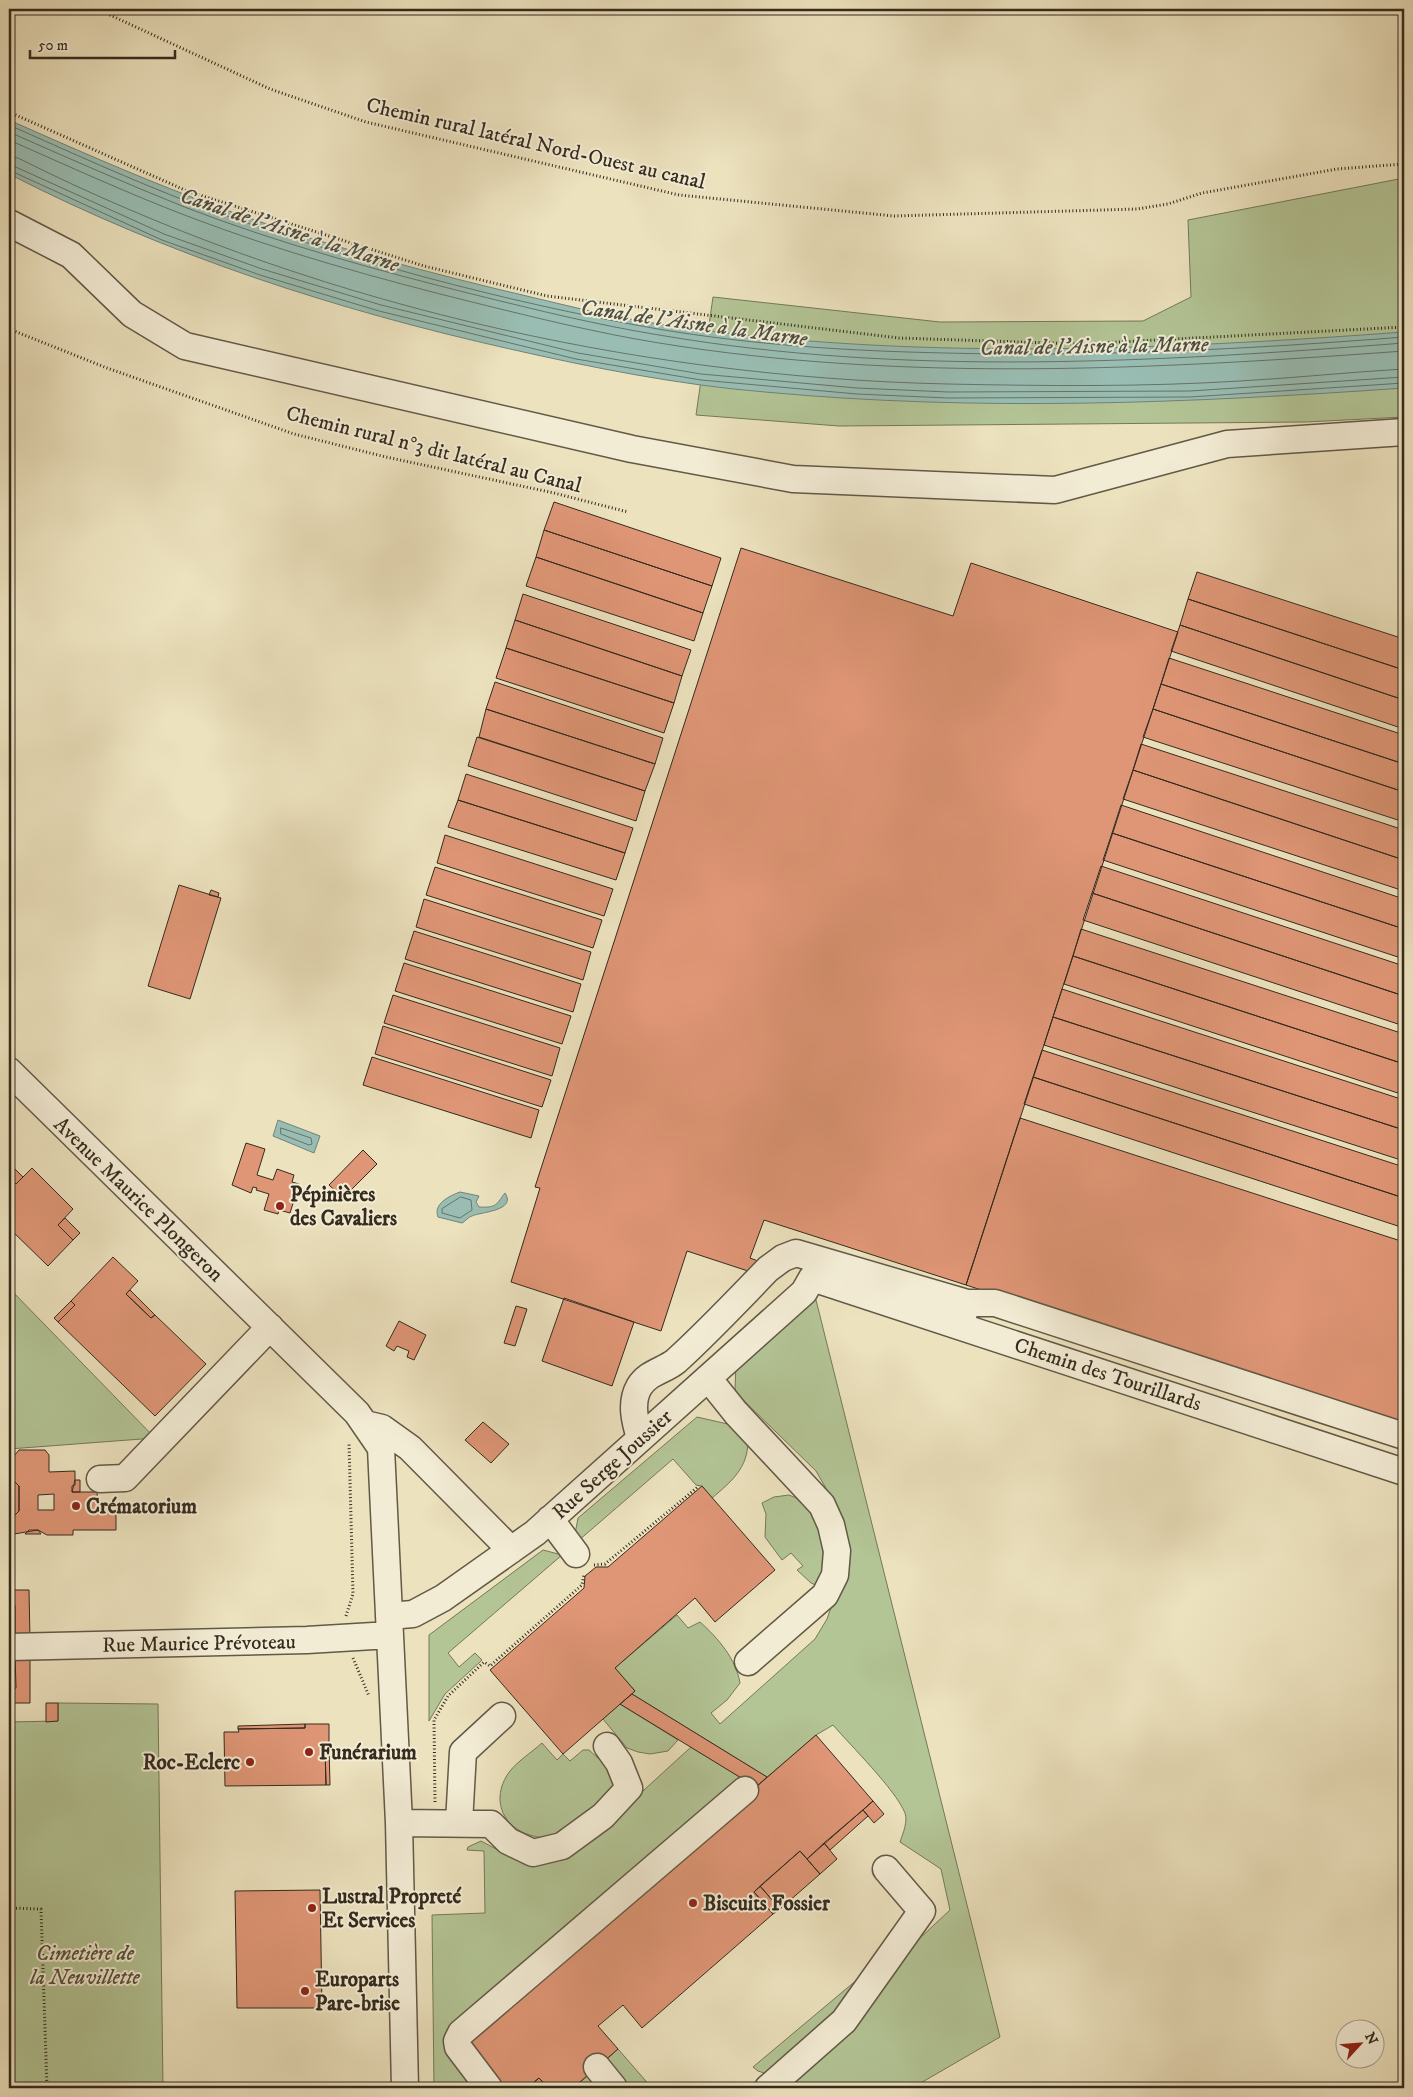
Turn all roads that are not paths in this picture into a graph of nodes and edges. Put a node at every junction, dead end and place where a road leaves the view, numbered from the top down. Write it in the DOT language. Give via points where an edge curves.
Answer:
graph roads {
  1 [pos="9,223"];
  2 [pos="1404,432"];
  3 [pos="9,1071"];
  4 [pos="812,1278"];
  5 [pos="963,1314"];
  6 [pos="270,1326"];
  7 [pos="708,1378"];
  8 [pos="354,1430"];
  9 [pos="1404,1436"];
  10 [pos="640,1438"];
  11 [pos="1404,1472"];
  12 [pos="100,1479"];
  13 [pos="550,1519"];
  14 [pos="511,1550"];
  15 [pos="584,1561"];
  16 [pos="390,1626"];
  17 [pos="9,1647"];
  18 [pos="748,1662"];
  19 [pos="502,1716"];
  20 [pos="607,1746"];
  21 [pos="745,1790"];
  22 [pos="447,1822"];
  23 [pos="399,1823"];
  24 [pos="886,1870"];
  25 [pos="597,2067"];
  26 [pos="404,2088"];
  27 [pos="489,2088"];
  28 [pos="614,2088"];
  29 [pos="768,2088"];
  1 -- 2 [label="street" via="71,255 132,314 184,346 632,449 793,479 1055,490 1227,444"];
  3 -- 6 [label="street, Avenue Maurice Plongeron"];
  4 -- 5 [label="street, Chemin des Tourillards"];
  4 -- 7 [label="street, Rue Serge Joussier" via="804,1292"];
  5 -- 9 [label="street" via="995,1303"];
  5 -- 10 [label="street" via="796,1253 768,1269 674,1362 648,1376 635,1398 634,1419"];
  5 -- 11 [label="street, Chemin des Tourillards"];
  6 -- 8 [label="street, Avenue Maurice Plongeron" via="357,1413"];
  6 -- 12 [label="street" via="125,1478"];
  7 -- 10 [label="street, Rue Serge Joussier"];
  7 -- 18 [label="street" via="736,1413 822,1505 837,1551 835,1575 825,1595"];
  8 -- 14 [label="street" via="382,1428 410,1448"];
  8 -- 16 [label="street, Avenue Maurice Plongeron" via="381,1448"];
  10 -- 13 [label="street, Rue Serge Joussier"];
  13 -- 14 [label="street, Rue Serge Joussier"];
  13 -- 15 [label="street"];
  14 -- 16 [label="street, Rue Serge Joussier" via="443,1598"];
  16 -- 17 [label="street, Rue Maurice Prévoteau" via="346,1638"];
  16 -- 23 [label="street"];
  19 -- 22 [label="street" via="463,1752"];
  20 -- 22 [label="street" via="619,1762 629,1788 603,1816 562,1846 533,1853 508,1841 490,1824"];
  21 -- 27 [label="street" via="461,2033 458,2047"];
  22 -- 23 [label="street"];
  23 -- 26 [label="street"];
  24 -- 29 [label="street" via="922,1911 844,2021"];
  25 -- 28 [label="street"];
}
